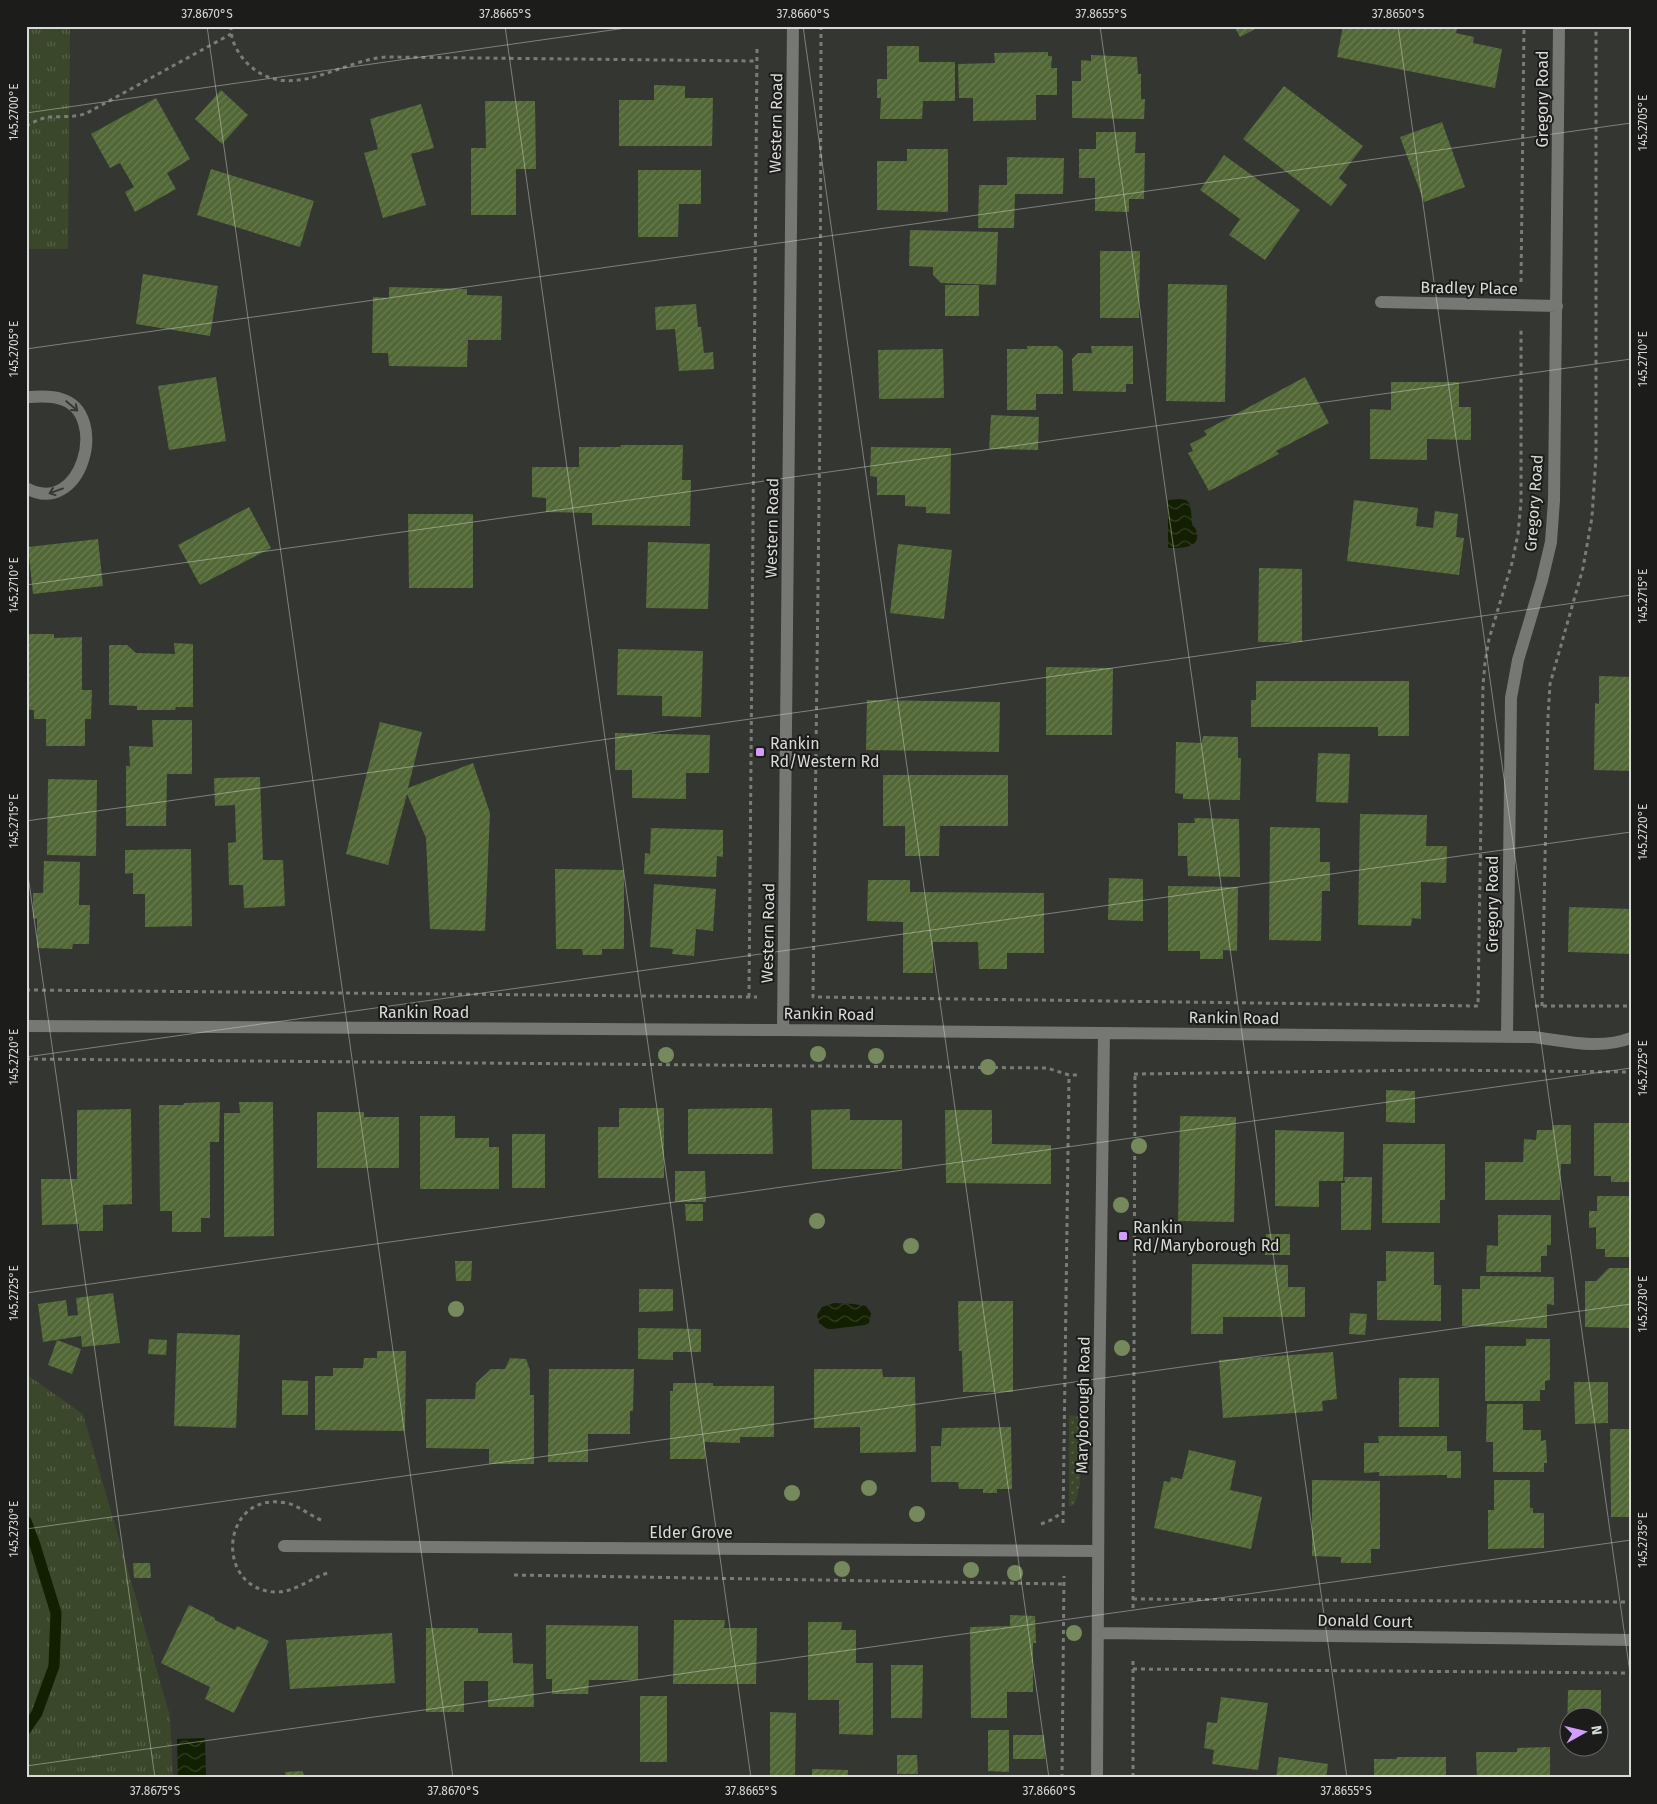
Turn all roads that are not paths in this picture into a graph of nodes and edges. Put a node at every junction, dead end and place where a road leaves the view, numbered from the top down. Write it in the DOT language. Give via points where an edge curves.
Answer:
graph roads {
  1 [pos="793,26"];
  2 [pos="1559,26"];
  3 [pos="1381,302"];
  4 [pos="1557,306"];
  5 [pos="26,397"];
  6 [pos="26,488"];
  7 [pos="26,1026"];
  8 [pos="783,1030"];
  9 [pos="1104,1033"];
  10 [pos="1507,1037"];
  11 [pos="1631,1038"];
  12 [pos="284,1546"];
  13 [pos="1098,1551"];
  14 [pos="1099,1633"];
  15 [pos="1631,1640"];
  16 [pos="1097,1778"];
  1 -- 8 [label="street, Western Road"];
  2 -- 4 [label="street, Gregory Road"];
  3 -- 4 [label="street, Bradley Place"];
  4 -- 10 [label="street, Gregory Road" via="1554,500 1550,542 1510,698"];
  5 -- 6 [label="street, one-way" via="63,399 85,422 87,440 72,483 50,494"];
  7 -- 8 [label="street, Rankin Road"];
  8 -- 9 [label="street, Rankin Road"];
  9 -- 10 [label="street, Rankin Road"];
  9 -- 13 [label="street, Maryborough Road"];
  10 -- 11 [label="street, Rankin Road" via="1534,1036 1596,1044"];
  12 -- 13 [label="street, Elder Grove"];
  13 -- 14 [label="street, Maryborough Road"];
  14 -- 15 [label="street, Donald Court"];
  14 -- 16 [label="street, Maryborough Road"];
}
